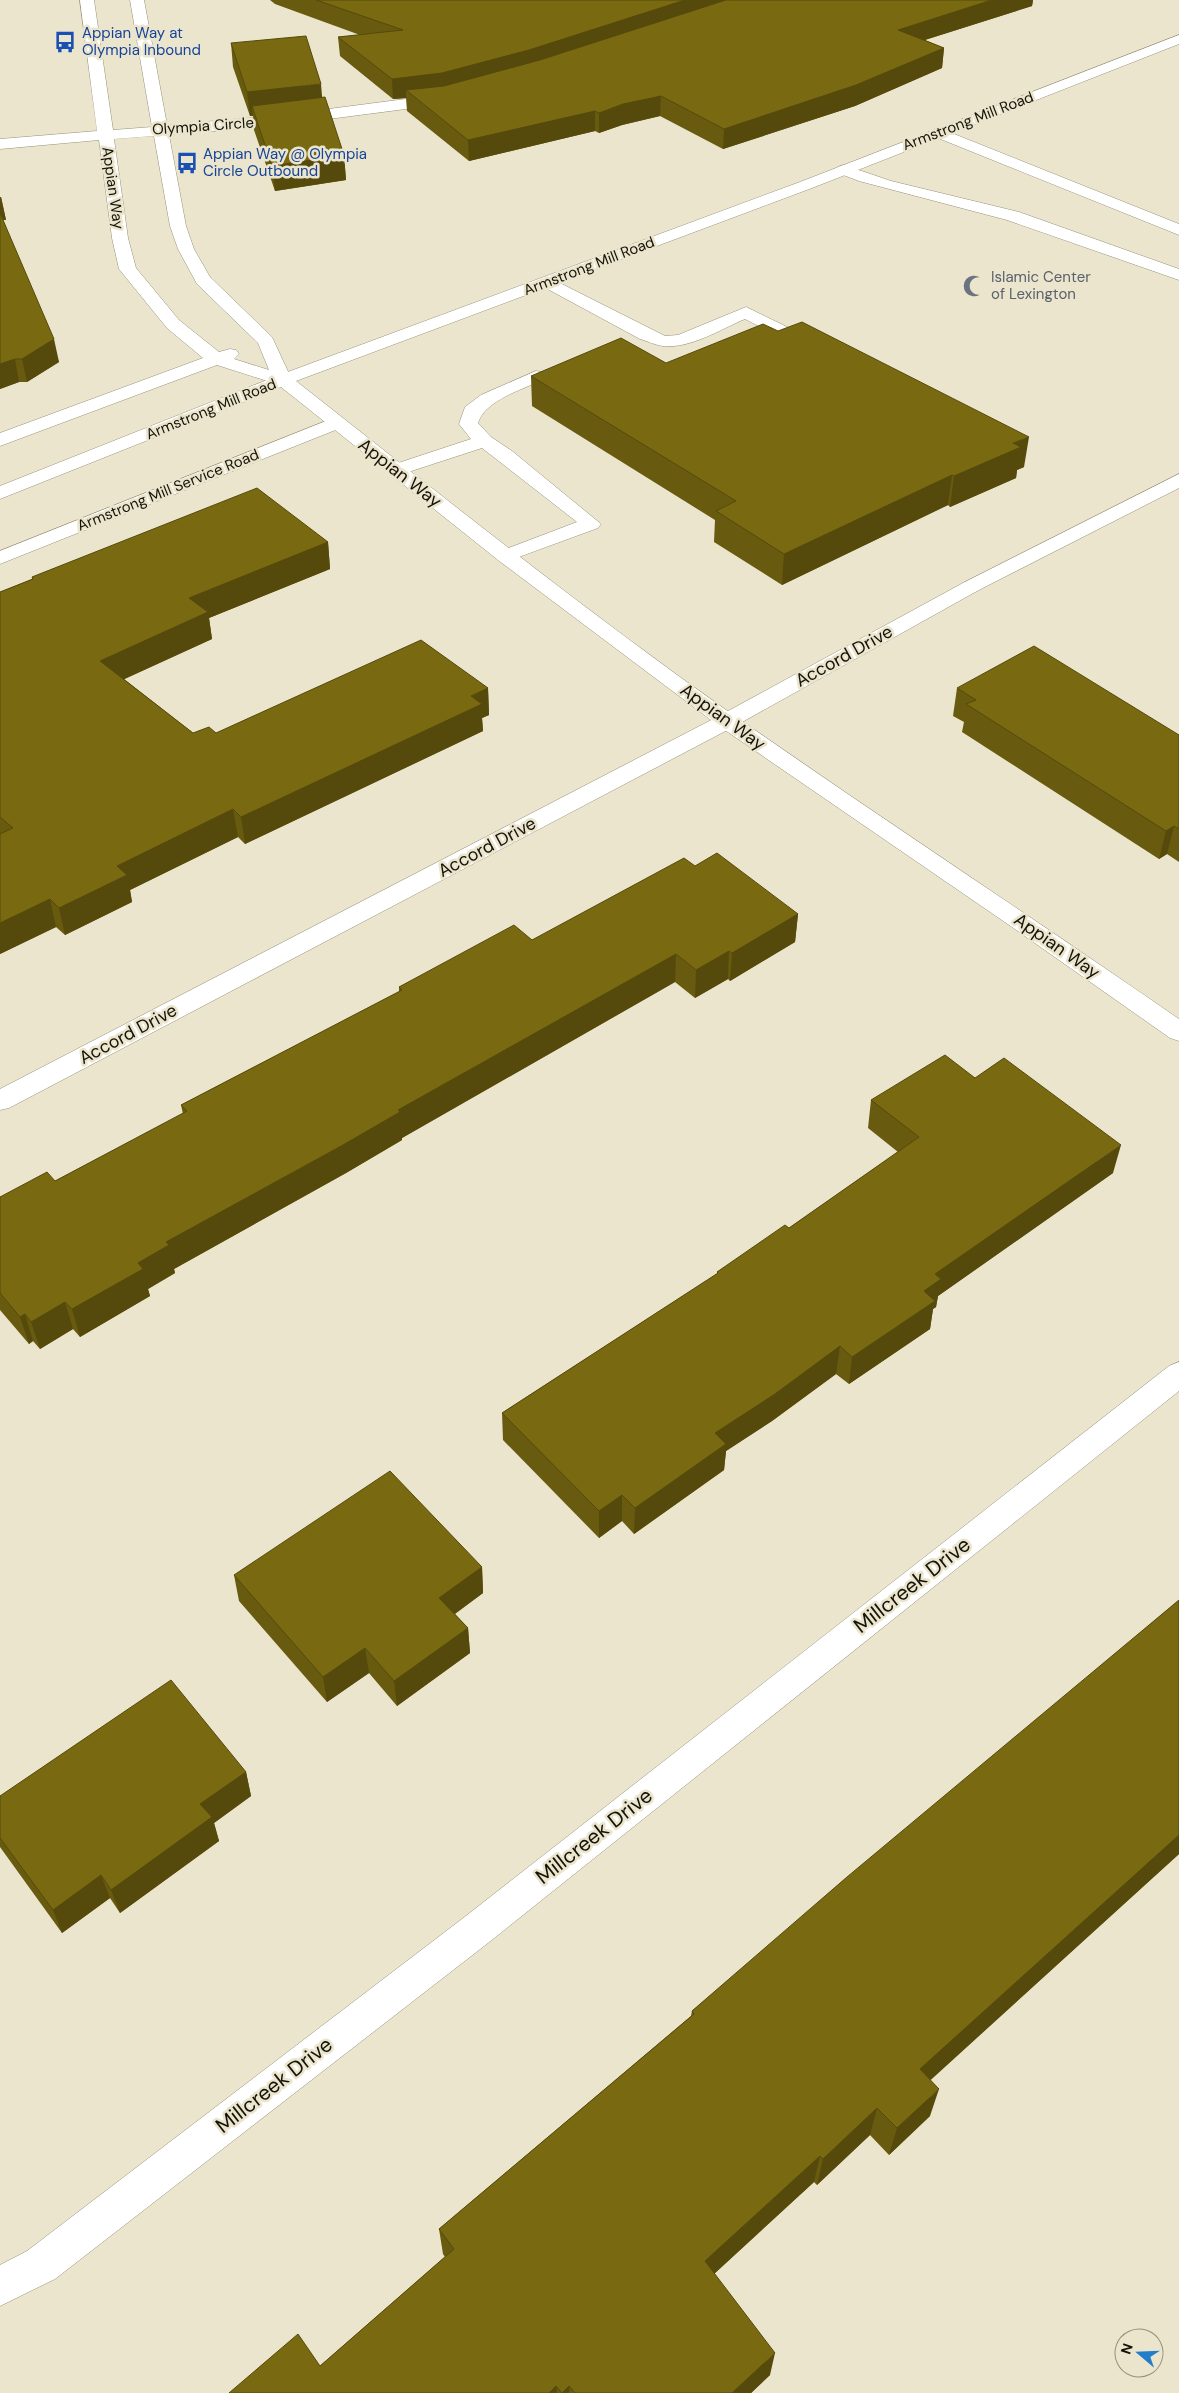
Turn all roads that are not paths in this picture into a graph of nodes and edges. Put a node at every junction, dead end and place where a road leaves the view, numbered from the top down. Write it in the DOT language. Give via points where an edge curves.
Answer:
graph roads {
  1 [pos="87,0"];
  2 [pos="137,0"];
  3 [pos="1179,39"];
  4 [pos="461,95"];
  5 [pos="160,129"];
  6 [pos="938,133"];
  7 [pos="106,134"];
  8 [pos="0,144"];
  9 [pos="844,170"];
  10 [pos="1179,230"];
  11 [pos="1179,275"];
  12 [pos="548,282"];
  13 [pos="266,341"];
  14 [pos="832,356"];
  15 [pos="216,359"];
  16 [pos="536,376"];
  17 [pos="283,380"];
  18 [pos="336,423"];
  19 [pos="0,440"];
  20 [pos="484,441"];
  21 [pos="396,470"];
  22 [pos="1179,480"];
  23 [pos="0,493"];
  24 [pos="504,556"];
  25 [pos="0,558"];
  26 [pos="727,721"];
  27 [pos="1179,1032"];
  28 [pos="0,1101"];
  29 [pos="1179,1374"];
  30 [pos="0,2286"];
  1 -- 7 [label="street, Appian Way"];
  2 -- 5 [label="street, Appian Way"];
  3 -- 6 [label="street, Armstrong Mill Road"];
  4 -- 5 [label="street, Olympia Circle" via="275,121"];
  5 -- 7 [label="street, Olympia Circle"];
  5 -- 13 [label="street, Appian Way" via="178,226 186,249 203,280"];
  6 -- 9 [label="street, Armstrong Mill Road"];
  6 -- 10 [label="street"];
  7 -- 8 [label="street, Olympia Circle"];
  7 -- 15 [label="street, Appian Way" via="120,238 128,269 173,324"];
  9 -- 11 [label="street" via="873,182 1011,216"];
  9 -- 12 [label="street, Armstrong Mill Road"];
  12 -- 14 [label="street" via="663,341 681,340 746,312"];
  12 -- 17 [label="street, Armstrong Mill Road"];
  13 -- 15 [label="street"];
  13 -- 17 [label="street, Appian Way"];
  15 -- 17 [label="street, Appian Way"];
  15 -- 19 [label="street"];
  16 -- 20 [label="street" via="488,399 472,411 468,424"];
  17 -- 18 [label="street, Appian Way"];
  17 -- 23 [label="street, Armstrong Mill Road"];
  18 -- 21 [label="street, Appian Way"];
  18 -- 25 [label="street, Armstrong Mill Service Road"];
  20 -- 21 [label="street"];
  20 -- 24 [label="street" via="505,454 591,524"];
  21 -- 24 [label="street, Appian Way"];
  22 -- 26 [label="street, Accord Drive" via="970,587"];
  24 -- 26 [label="street, Appian Way"];
  26 -- 27 [label="street, Appian Way"];
  26 -- 28 [label="street, Accord Drive"];
  29 -- 30 [label="street, Millcreek Drive" via="467,1937 40,2265"];
}
